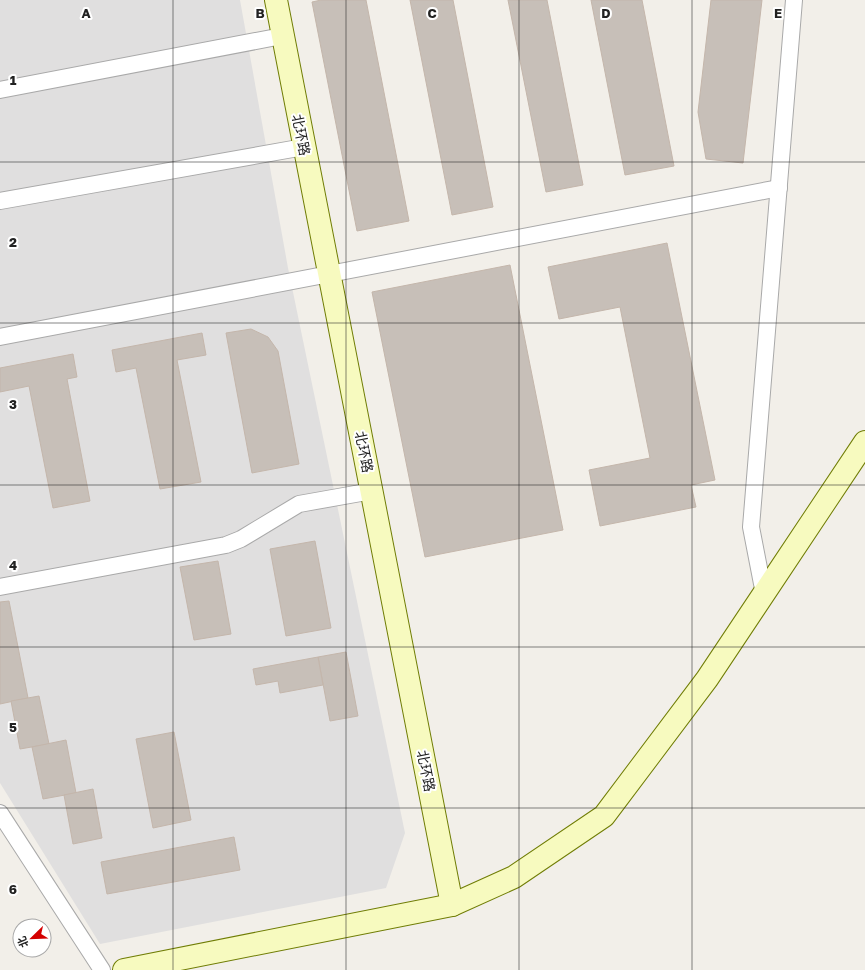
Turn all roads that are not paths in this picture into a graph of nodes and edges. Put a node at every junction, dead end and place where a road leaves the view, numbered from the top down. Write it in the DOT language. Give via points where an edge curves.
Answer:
graph roads {
  1 [pos="276,0"];
  2 [pos="794,0"];
  3 [pos="282,36"];
  4 [pos="0,90"];
  5 [pos="304,147"];
  6 [pos="779,188"];
  7 [pos="0,201"];
  8 [pos="329,274"];
  9 [pos="0,337"];
  10 [pos="865,442"];
  11 [pos="372,492"];
  12 [pos="0,586"];
  13 [pos="764,594"];
  14 [pos="0,813"];
  15 [pos="452,905"];
  16 [pos="102,970"];
  17 [pos="124,970"];
  1 -- 3 [label="main road, 北环路"];
  2 -- 6 [label="street"];
  3 -- 4 [label="street"];
  3 -- 5 [label="main road, 北环路"];
  5 -- 7 [label="street"];
  5 -- 8 [label="main road, 北环路"];
  6 -- 8 [label="street"];
  6 -- 13 [label="street" via="752,526"];
  8 -- 9 [label="street"];
  8 -- 11 [label="main road, 北环路"];
  10 -- 13 [label="main road"];
  11 -- 12 [label="street" via="299,504 241,539 226,545"];
  11 -- 15 [label="main road, 北环路"];
  13 -- 15 [label="main road" via="707,679 604,816 514,877"];
  14 -- 16 [label="street"];
  15 -- 17 [label="main road"];
}
